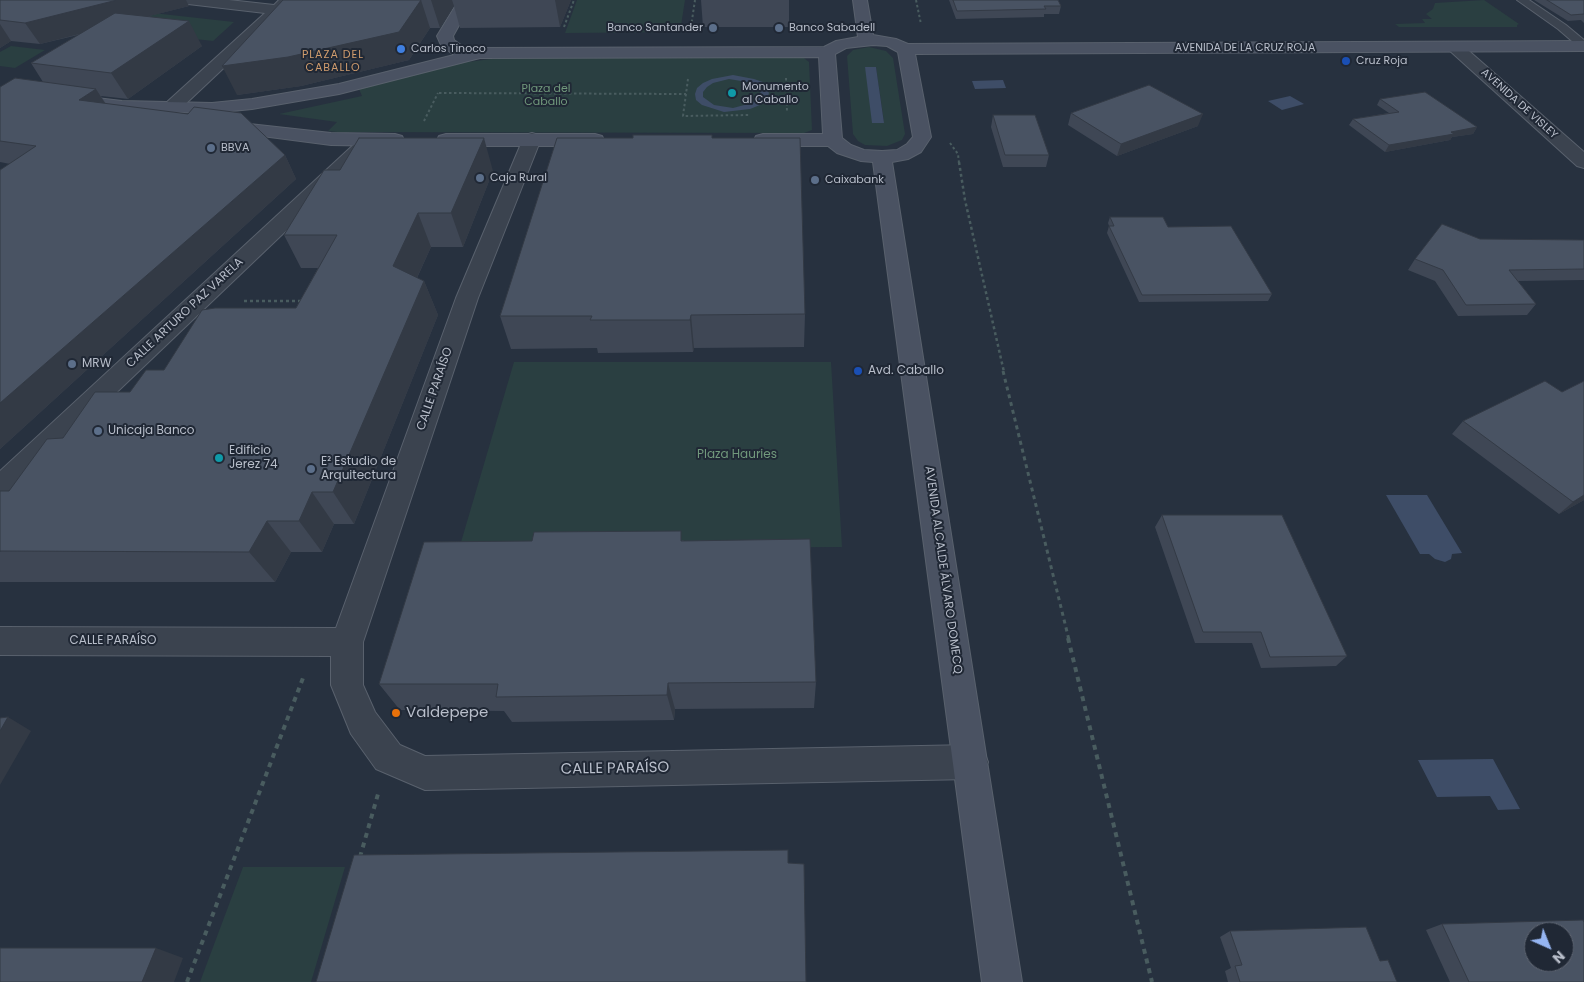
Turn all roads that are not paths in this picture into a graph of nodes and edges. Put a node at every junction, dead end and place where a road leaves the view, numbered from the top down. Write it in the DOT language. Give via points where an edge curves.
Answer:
graph roads {
  1 [pos="188,0"];
  2 [pos="466,0"];
  3 [pos="860,0"];
  4 [pos="1522,0"];
  5 [pos="284,5"];
  6 [pos="866,40"];
  7 [pos="1584,46"];
  8 [pos="1455,47"];
  9 [pos="906,49"];
  10 [pos="828,52"];
  11 [pos="466,56"];
  12 [pos="72,100"];
  13 [pos="122,106"];
  14 [pos="174,106"];
  15 [pos="532,139"];
  16 [pos="371,140"];
  17 [pos="610,140"];
  18 [pos="743,140"];
  19 [pos="833,140"];
  20 [pos="882,157"];
  21 [pos="1584,162"];
  22 [pos="0,487"];
  23 [pos="0,641"];
  24 [pos="332,642"];
  25 [pos="971,762"];
  26 [pos="1002,982"];
  1 -- 5 [label="street"];
  2 -- 11 [label="main road" via="445,36 446,42"];
  3 -- 6 [label="main road"];
  4 -- 7 [label="lane"];
  5 -- 14 [label="street"];
  6 -- 9 [label="main road" via="885,41"];
  6 -- 10 [label="main road" via="842,44"];
  7 -- 8 [label="main road, AVENIDA DE LA CRUZ ROJA"];
  8 -- 9 [label="main road, AVENIDA DE LA CRUZ ROJA"];
  8 -- 21 [label="street, AVENIDA DE VISLEY"];
  9 -- 20 [label="main road" via="922,137 914,148 900,156"];
  10 -- 11 [label="main road" via="494,52"];
  10 -- 19 [label="main road"];
  11 -- 14 [label="main road" via="339,89 281,100 212,108"];
  12 -- 13 [label="main road"];
  13 -- 14 [label="main road"];
  13 -- 16 [label="main road" via="204,124 331,139"];
  15 -- 16 [label="main road" via="421,135"];
  15 -- 17 [label="main road"];
  15 -- 24 [label="street, CALLE PARAÍSO"];
  16 -- 22 [label="street, CALLE ARTURO PAZ VARELA"];
  18 -- 19 [label="main road"];
  19 -- 20 [label="main road" via="861,156"];
  20 -- 25 [label="main road, AVENIDA ALCALDE ÁLVARO DOMECQ"];
  23 -- 24 [label="street, CALLE PARAÍSO"];
  24 -- 25 [label="street, CALLE PARAÍSO" via="363,723 388,757 425,773"];
  25 -- 26 [label="main road, AVENIDA ALCALDE ÁLVARO DOMECQ"];
}
